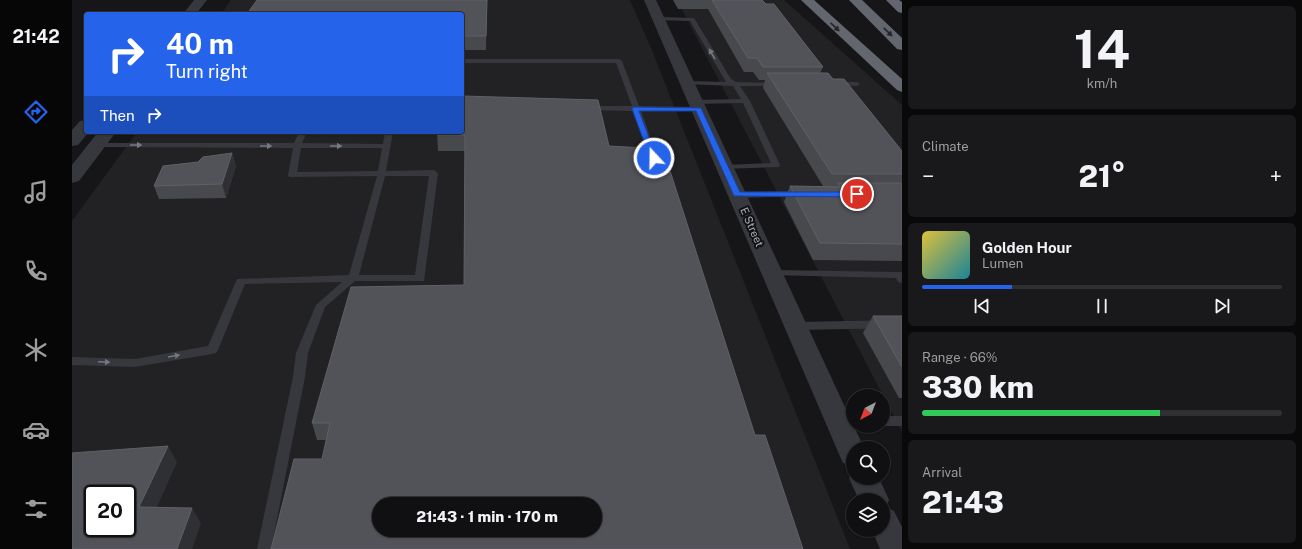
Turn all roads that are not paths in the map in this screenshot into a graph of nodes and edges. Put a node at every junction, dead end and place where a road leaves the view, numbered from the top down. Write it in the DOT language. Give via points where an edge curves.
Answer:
graph roads {
  1 [pos="201,0"];
  2 [pos="650,0"];
  3 [pos="806,0"];
  4 [pos="855,0"];
  5 [pos="892,0"];
  6 [pos="902,9"];
  7 [pos="191,12"];
  8 [pos="659,19"];
  9 [pos="902,46"];
  10 [pos="464,61"];
  11 [pos="687,83"];
  12 [pos="735,84"];
  13 [pos="781,84"];
  14 [pos="827,84"];
  15 [pos="857,84"];
  16 [pos="902,87"];
  17 [pos="746,101"];
  18 [pos="697,105"];
  19 [pos="580,108"];
  20 [pos="635,109"];
  21 [pos="84,127"];
  22 [pos="302,134"];
  23 [pos="389,134"];
  24 [pos="102,138"];
  25 [pos="72,141"];
  26 [pos="297,146"];
  27 [pos="386,146"];
  28 [pos="654,158"];
  29 [pos="725,167"];
  30 [pos="382,173"];
  31 [pos="72,177"];
  32 [pos="737,194"];
  33 [pos="808,194"];
  34 [pos="772,273"];
  35 [pos="352,278"];
  36 [pos="902,280"];
  37 [pos="902,324"];
  38 [pos="796,326"];
  39 [pos="72,361"];
  40 [pos="846,421"];
  41 [pos="890,421"];
  42 [pos="902,421"];
  43 [pos="890,536"];
  44 [pos="264,549"];
  45 [pos="896,549"];
  1 -- 7 [label="street"];
  2 -- 8 [label="street, E Street"];
  3 -- 16 [label="highway, one-way"];
  4 -- 9 [label="highway, one-way"];
  5 -- 6 [label="highway"];
  8 -- 11 [label="street, E Street"];
  12 -- 8 [label="lane, one-way" via="728,80 692,19"];
  10 -- 20 [label="lane" via="619,61"];
  11 -- 12 [label="lane"];
  11 -- 18 [label="street, E Street"];
  12 -- 13 [label="lane"];
  12 -- 17 [label="lane"];
  14 -- 15 [label="lane"];
  17 -- 18 [label="lane"];
  17 -- 29 [label="lane" via="776,165"];
  18 -- 20 [label="lane"];
  18 -- 29 [label="street, E Street"];
  19 -- 20 [label="lane"];
  20 -- 28 [label="lane"];
  21 -- 25 [label="street"];
  22 -- 26 [label="lane"];
  23 -- 27 [label="lane"];
  24 -- 26 [label="lane, one-way"];
  24 -- 31 [label="street"];
  26 -- 27 [label="lane, one-way"];
  26 -- 30 [label="lane" via="292,175"];
  27 -- 30 [label="lane"];
  29 -- 32 [label="street, E Street"];
  30 -- 35 [label="lane"];
  30 -- 35 [label="lane" via="434,173 420,279"];
  32 -- 33 [label="lane"];
  32 -- 34 [label="street, E Street"];
  34 -- 36 [label="lane" via="899,275"];
  34 -- 38 [label="street, E Street"];
  39 -- 35 [label="lane, one-way" via="136,363 212,350 241,281"];
  35 -- 44 [label="lane" via="321,305 302,353"];
  37 -- 38 [label="lane"];
  38 -- 40 [label="street, E Street"];
  41 -- 42 [label="lane"];
  43 -- 45 [label="street"];
}
